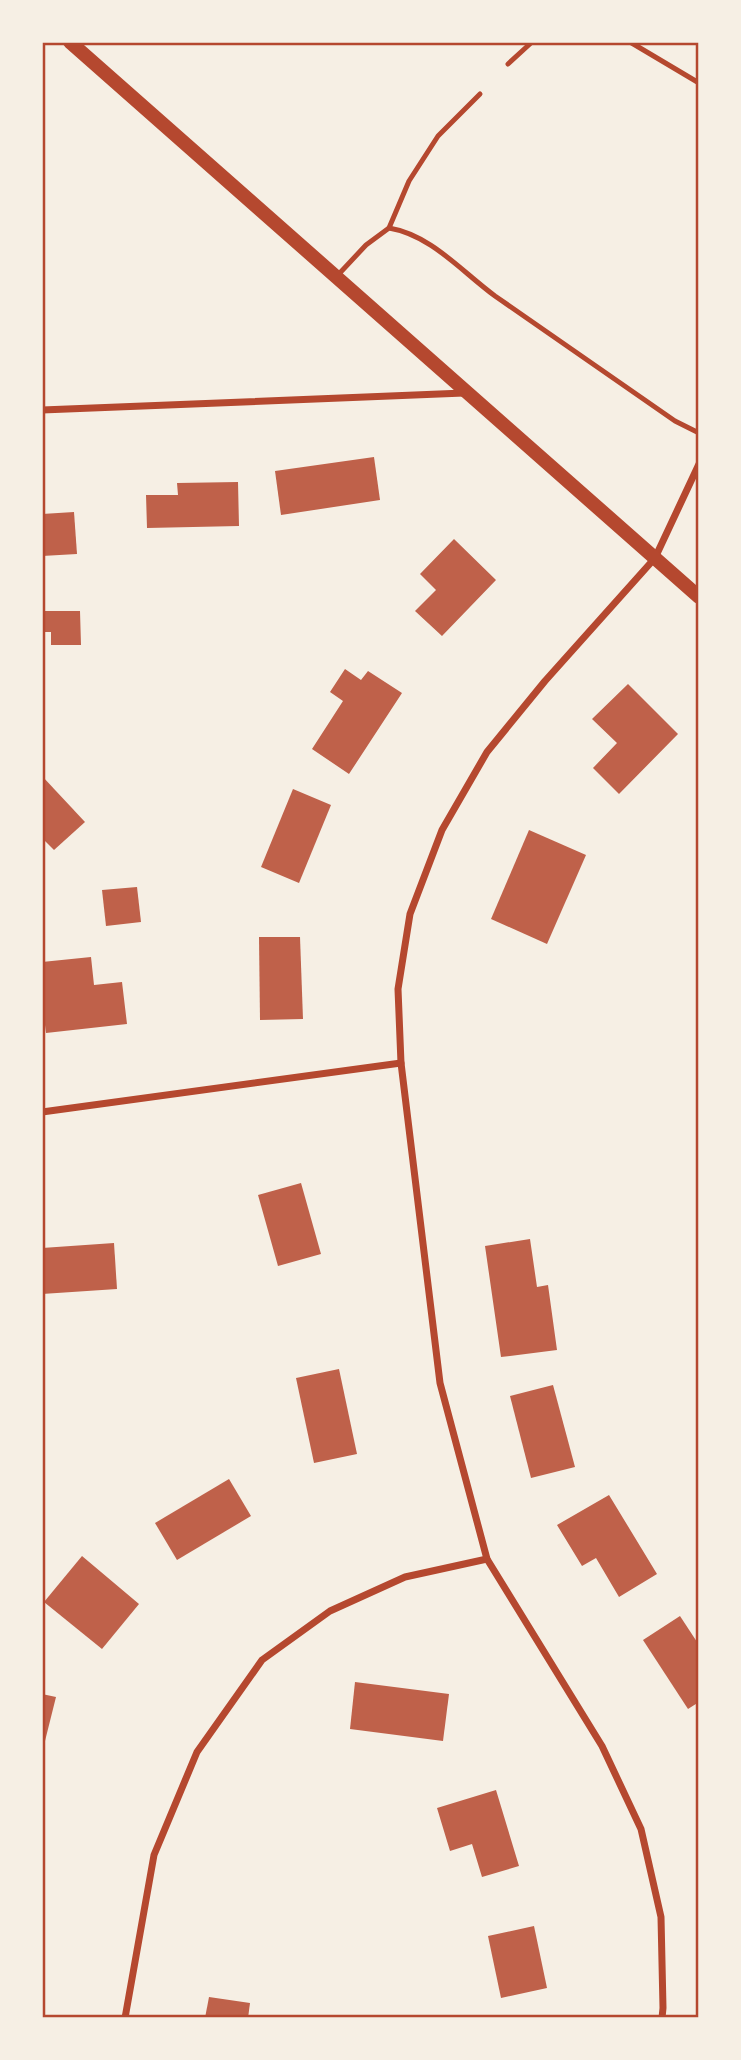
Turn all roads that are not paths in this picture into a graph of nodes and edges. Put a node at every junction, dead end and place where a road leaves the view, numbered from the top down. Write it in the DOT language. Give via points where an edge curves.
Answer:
graph roads {
  1 [pos="70,42"];
  2 [pos="532,42"];
  3 [pos="630,42"];
  4 [pos="508,64"];
  5 [pos="699,83"];
  6 [pos="480,94"];
  7 [pos="389,228"];
  8 [pos="337,277"];
  9 [pos="468,393"];
  10 [pos="42,410"];
  11 [pos="699,433"];
  12 [pos="699,464"];
  13 [pos="655,558"];
  14 [pos="699,597"];
  15 [pos="401,1063"];
  16 [pos="42,1112"];
  17 [pos="487,1559"];
  18 [pos="125,2018"];
  19 [pos="662,2018"];
  1 -- 8 [label="main road"];
  2 -- 4 [label="lane"];
  3 -- 5 [label="lane"];
  6 -- 7 [label="lane" via="438,136 409,181"];
  7 -- 8 [label="lane"];
  7 -- 11 [label="lane" via="424,240 493,294"];
  8 -- 9 [label="main road"];
  9 -- 10 [label="street"];
  9 -- 13 [label="main road"];
  12 -- 13 [label="street"];
  13 -- 14 [label="main road"];
  13 -- 15 [label="street" via="487,752 442,830 410,914 398,989"];
  15 -- 16 [label="street"];
  15 -- 17 [label="street" via="440,1383"];
  17 -- 18 [label="street" via="405,1577 380,1588 330,1611 262,1660 197,1752 154,1855"];
  17 -- 19 [label="street" via="602,1746 641,1829 662,1917"];
}
